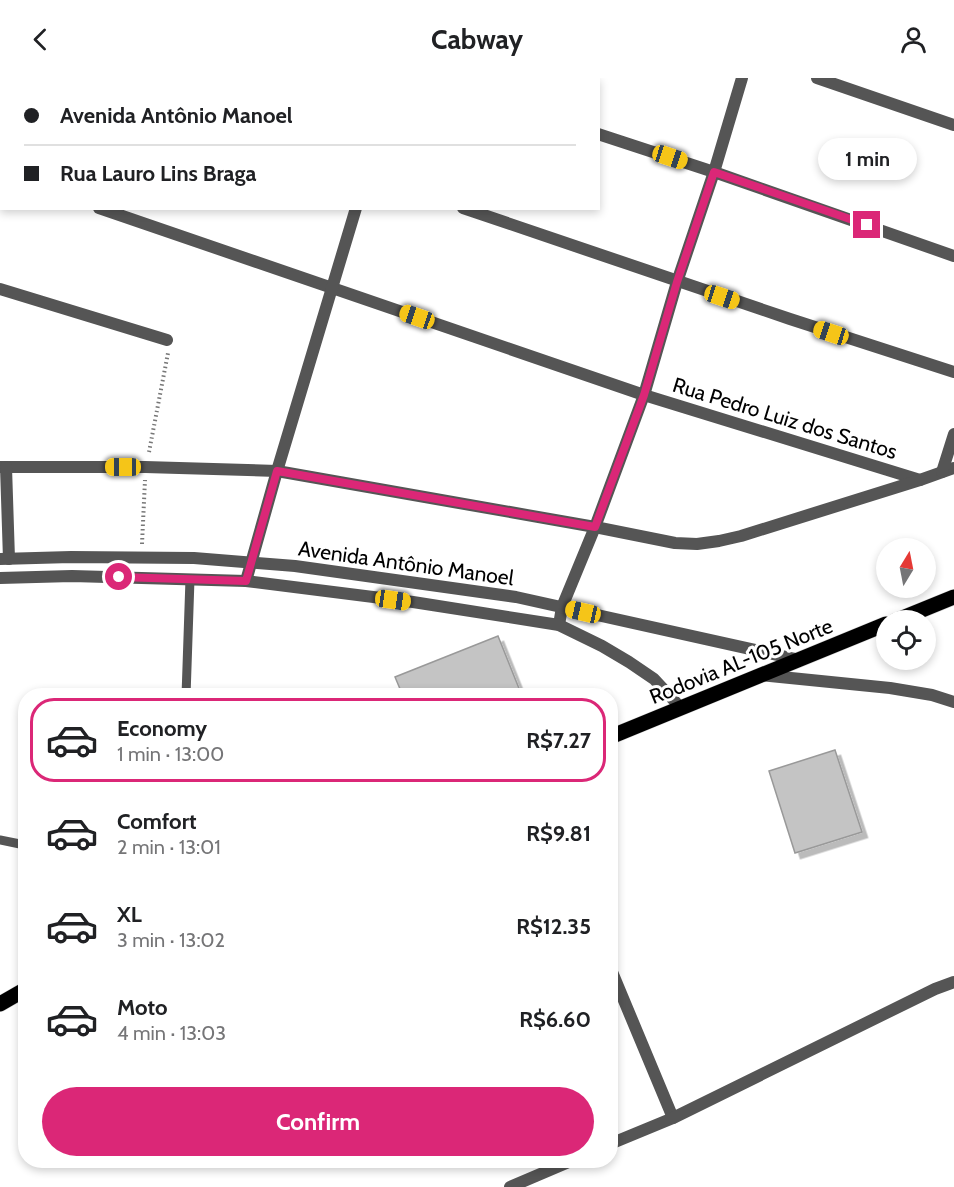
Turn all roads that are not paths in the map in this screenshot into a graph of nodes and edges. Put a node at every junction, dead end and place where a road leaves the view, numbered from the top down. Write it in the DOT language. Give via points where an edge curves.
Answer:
graph roads {
  1 [pos="742,78"];
  2 [pos="817,78"];
  3 [pos="954,125"];
  4 [pos="600,135"];
  5 [pos="714,172"];
  6 [pos="105,210"];
  7 [pos="355,210"];
  8 [pos="470,210"];
  9 [pos="954,256"];
  10 [pos="677,282"];
  11 [pos="332,288"];
  12 [pos="0,289"];
  13 [pos="167,340"];
  14 [pos="954,372"];
  15 [pos="644,395"];
  16 [pos="954,434"];
  17 [pos="3,467"];
  18 [pos="948,470"];
  19 [pos="277,471"];
  20 [pos="920,480"];
  21 [pos="595,527"];
  22 [pos="4,559"];
  23 [pos="250,563"];
  24 [pos="0,578"];
  25 [pos="190,579"];
  26 [pos="246,581"];
  27 [pos="954,597"];
  28 [pos="562,607"];
  29 [pos="922,610"];
  30 [pos="559,625"];
  31 [pos="876,628"];
  32 [pos="800,660"];
  33 [pos="760,675"];
  34 [pos="186,688"];
  35 [pos="954,702"];
  36 [pos="681,708"];
  37 [pos="618,734"];
  38 [pos="0,840"];
  39 [pos="18,844"];
  40 [pos="954,982"];
  41 [pos="618,986"];
  42 [pos="18,994"];
  43 [pos="0,1004"];
  44 [pos="673,1118"];
  45 [pos="618,1141"];
  46 [pos="555,1168"];
  47 [pos="510,1187"];
  1 -- 5 [label="street"];
  2 -- 3 [label="street"];
  4 -- 5 [label="street"];
  5 -- 9 [label="street"];
  5 -- 10 [label="street"];
  6 -- 11 [label="street, Rua Pedro Luiz dos Santos"];
  7 -- 11 [label="street"];
  8 -- 10 [label="street"];
  10 -- 14 [label="street"];
  10 -- 15 [label="street"];
  11 -- 15 [label="street, Rua Pedro Luiz dos Santos"];
  11 -- 19 [label="street"];
  12 -- 13 [label="street"];
  15 -- 20 [label="street, Rua Pedro Luiz dos Santos"];
  15 -- 21 [label="street"];
  16 -- 18 [label="street"];
  17 -- 19 [label="street"];
  17 -- 22 [label="street"];
  18 -- 20 [label="street"];
  19 -- 21 [label="street"];
  19 -- 23 [label="street"];
  20 -- 21 [label="street" via="719,541 675,543"];
  21 -- 28 [label="street"];
  22 -- 23 [label="street, Avenida Antônio Manoel" via="194,558"];
  23 -- 26 [label="street"];
  23 -- 28 [label="street, Avenida Antônio Manoel" via="414,582"];
  24 -- 25 [label="street, Avenida Antônio Manoel"];
  25 -- 26 [label="street, Avenida Antônio Manoel"];
  25 -- 34 [label="lane"];
  26 -- 30 [label="street, Avenida Antônio Manoel"];
  27 -- 29 [label="main road"];
  28 -- 30 [label="street"];
  28 -- 32 [label="street, Avenida Antônio Manoel"];
  30 -- 36 [label="street, Avenida Antônio Manoel" via="654,679"];
  31 -- 32 [label="main road, Rodovia AL-105 Norte"];
  32 -- 33 [label="main road, Rodovia AL-105 Norte"];
  33 -- 35 [label="street" via="890,688"];
  33 -- 36 [label="main road, Rodovia AL-105 Norte"];
  36 -- 37 [label="main road, Rodovia AL-105 Norte"];
  38 -- 39 [label="lane"];
  40 -- 44 [label="street"];
  41 -- 44 [label="street"];
  42 -- 43 [label="main road"];
  44 -- 45 [label="street"];
  46 -- 47 [label="street"];
}
